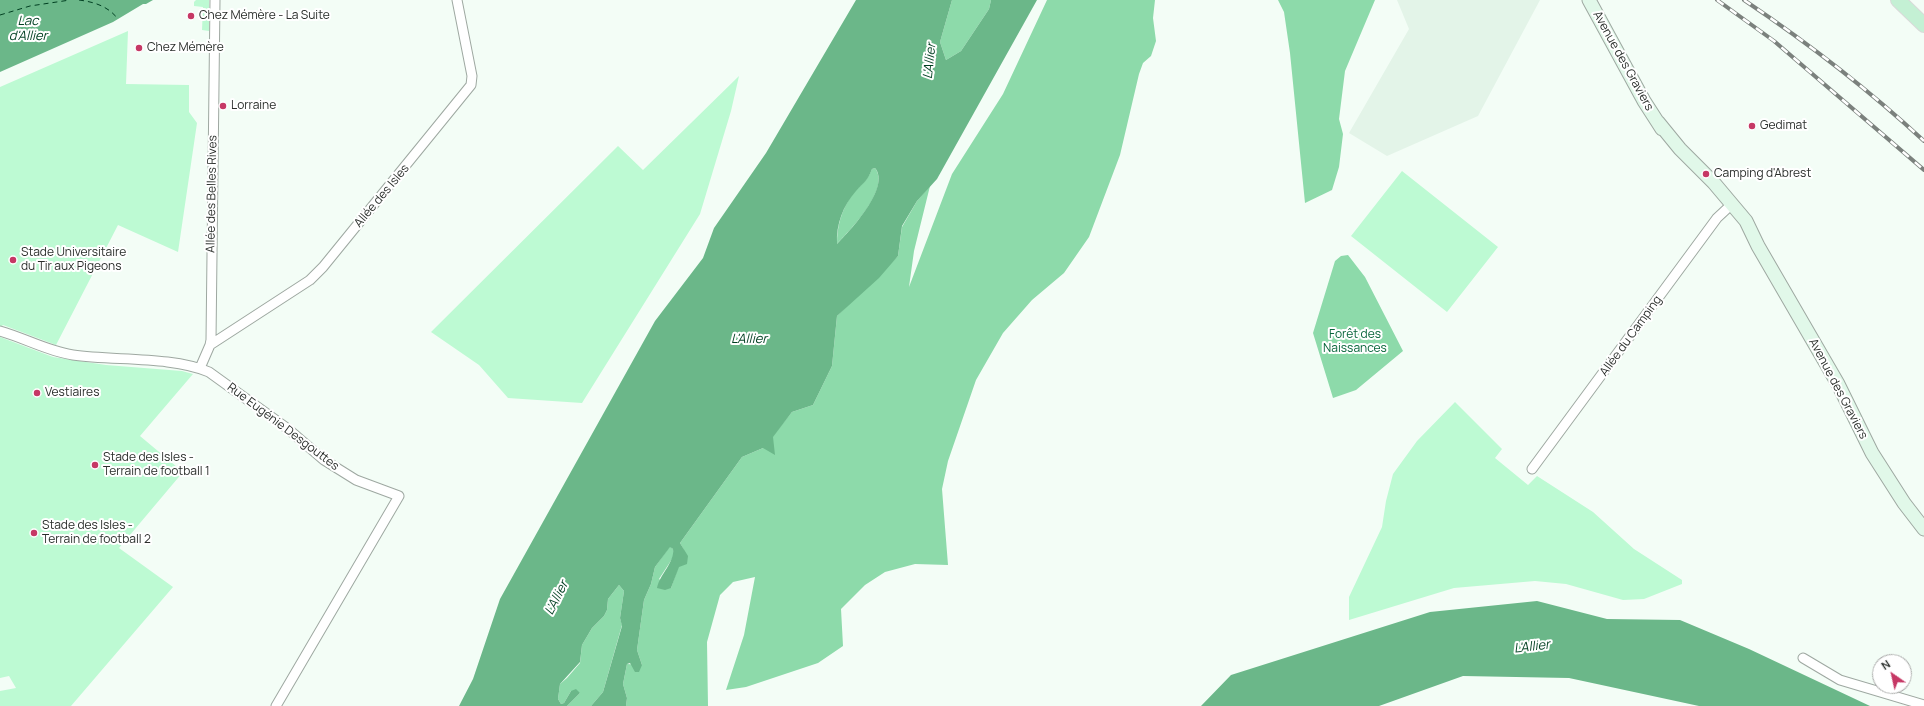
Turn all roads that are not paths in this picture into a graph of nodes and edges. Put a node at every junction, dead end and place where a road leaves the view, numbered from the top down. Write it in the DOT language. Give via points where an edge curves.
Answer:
graph roads {
  1 [pos="215,0"];
  2 [pos="457,0"];
  3 [pos="1589,0"];
  4 [pos="1898,0"];
  5 [pos="1924,25"];
  6 [pos="1730,206"];
  7 [pos="0,331"];
  8 [pos="210,345"];
  9 [pos="200,368"];
  10 [pos="1532,469"];
  11 [pos="1924,529"];
  12 [pos="1804,658"];
  13 [pos="1924,705"];
  14 [pos="276,706"];
  1 -- 8 [label="street, Allée des Belles Rives"];
  2 -- 8 [label="street, Allée des Isles" via="472,76 471,85 310,280"];
  3 -- 6 [label="street, Avenue des Graviers" via="1644,101 1677,154"];
  4 -- 5 [label="main road"];
  6 -- 10 [label="street, Allée du Camping" via="1717,218"];
  6 -- 11 [label="street, Avenue des Graviers" via="1758,246 1838,384 1872,453"];
  7 -- 9 [label="street, Rue Eugénie Desgouttes" via="54,352"];
  8 -- 9 [label="street, Allée des Belles Rives"];
  9 -- 14 [label="street, Rue Eugénie Desgouttes" via="288,429 324,460 356,480 399,496"];
  12 -- 13 [label="street" via="1840,680"];
}
